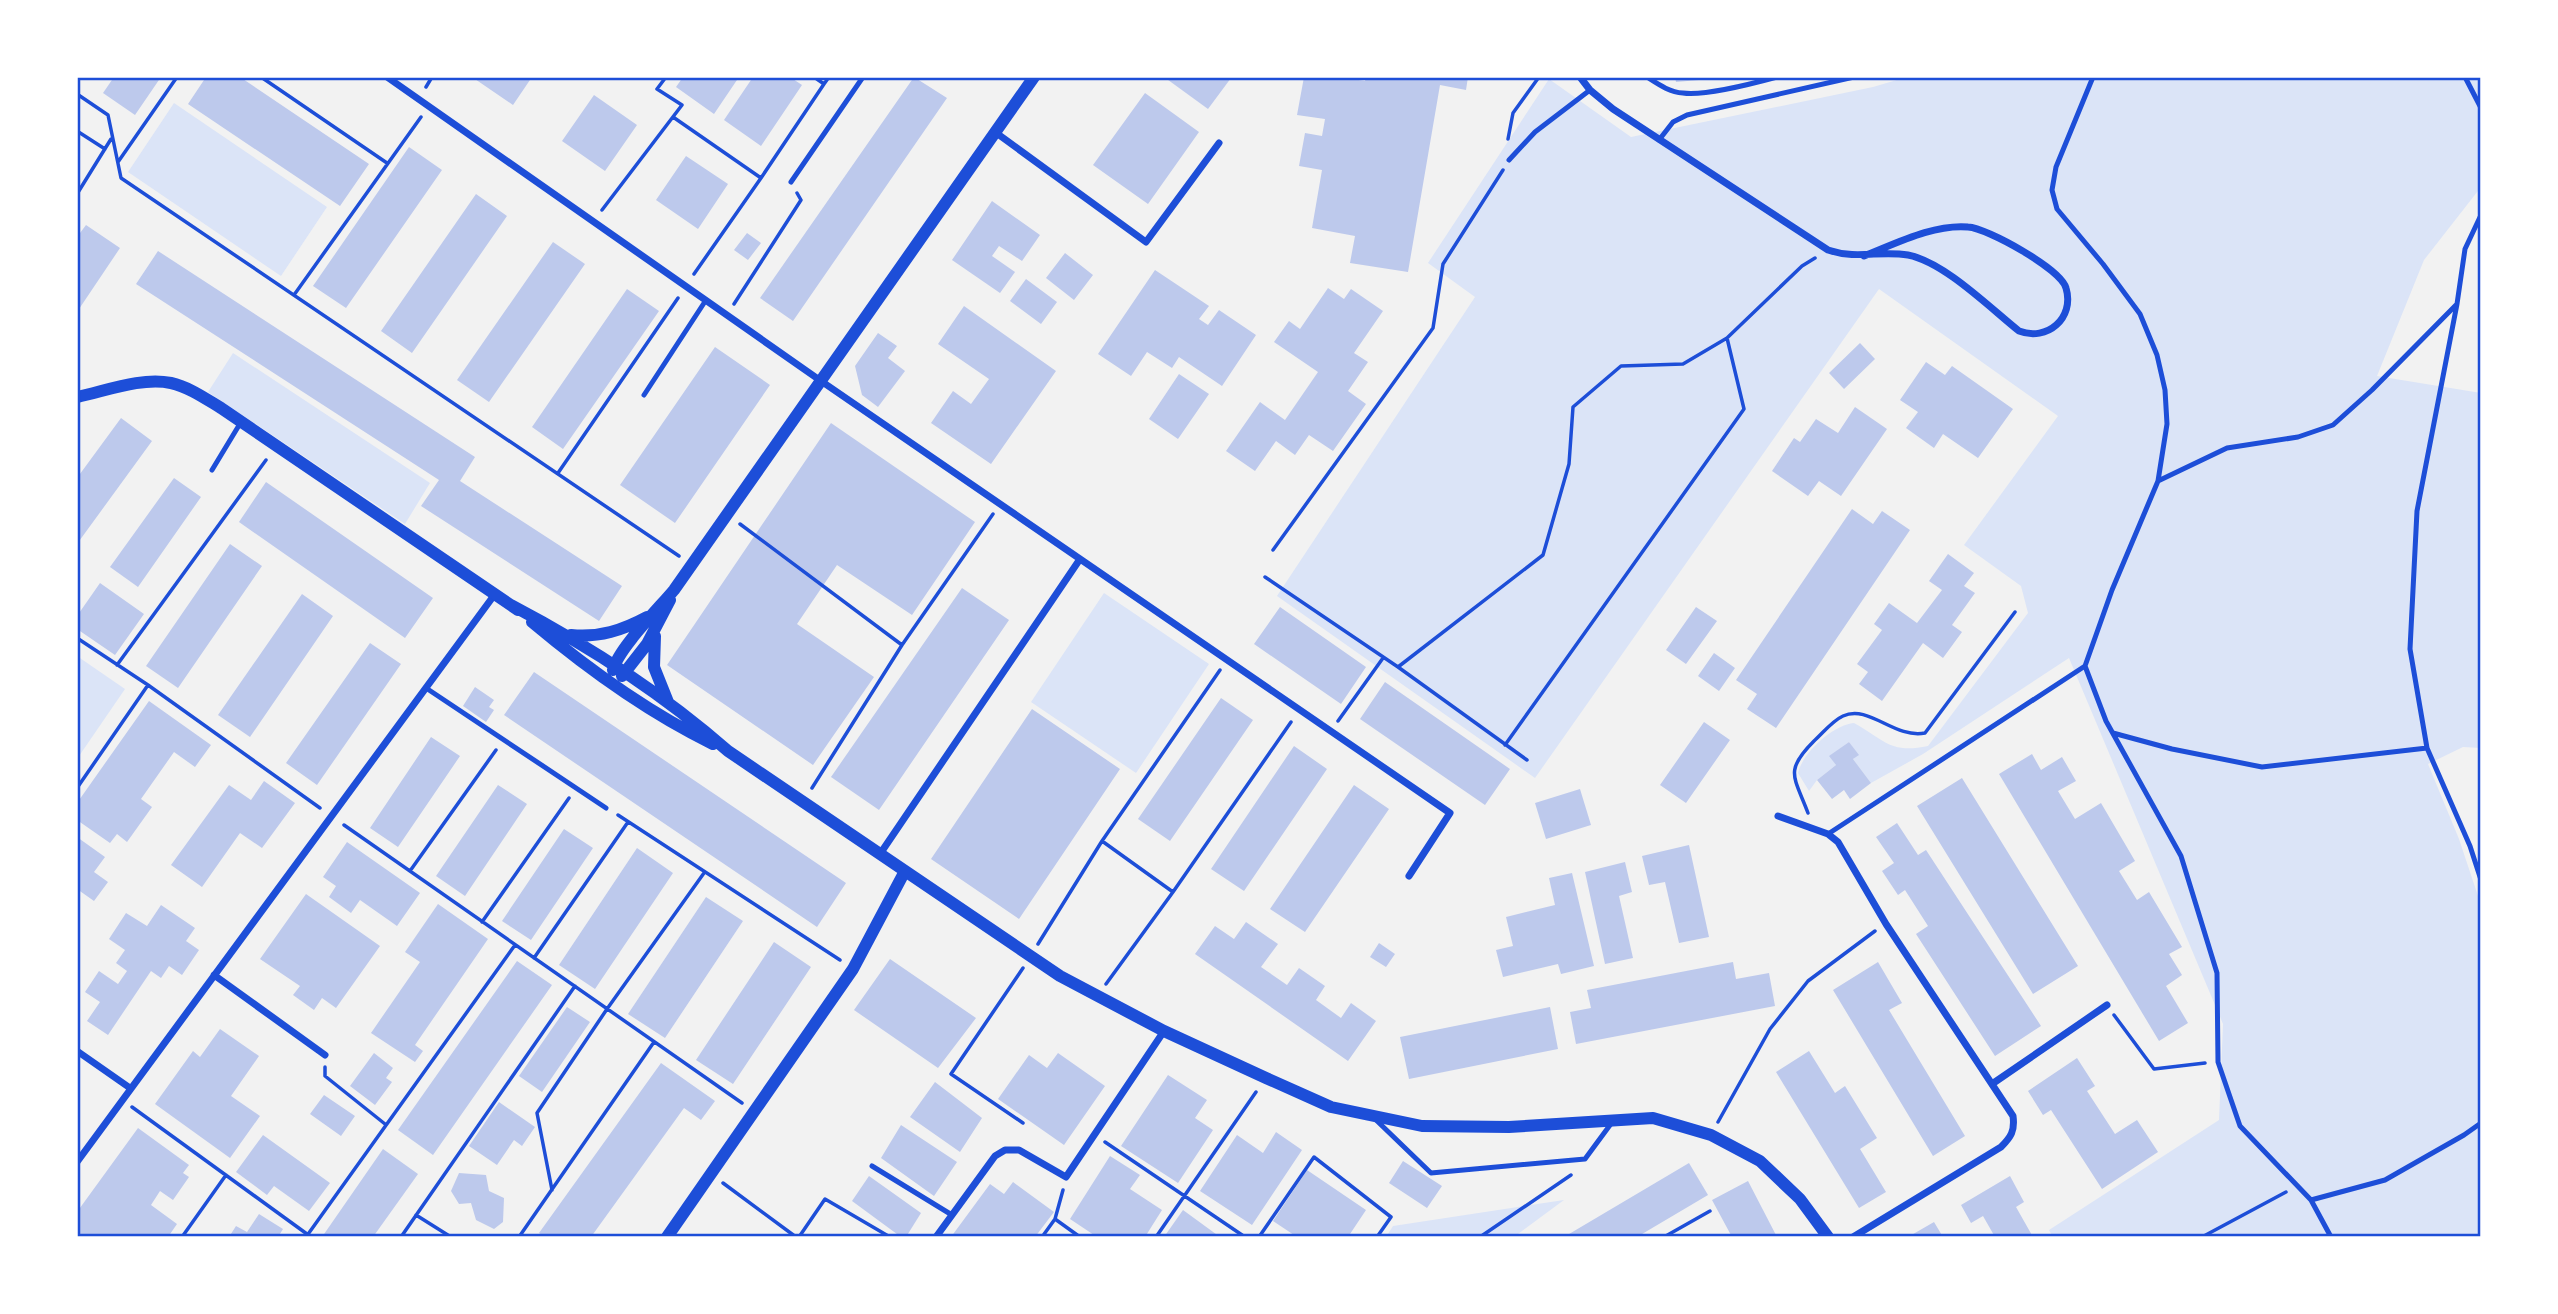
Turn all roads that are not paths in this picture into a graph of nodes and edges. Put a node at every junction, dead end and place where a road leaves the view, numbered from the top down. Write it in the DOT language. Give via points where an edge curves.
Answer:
graph roads {
  1 [pos="387,77"];
  2 [pos="863,77"];
  3 [pos="1034,77"];
  4 [pos="1580,77"];
  5 [pos="1647,77"];
  6 [pos="1777,77"];
  7 [pos="1854,77"];
  8 [pos="2094,77"];
  9 [pos="2465,77"];
  10 [pos="1590,90"];
  11 [pos="2481,107"];
  12 [pos="995,132"];
  13 [pos="1659,140"];
  14 [pos="1219,143"];
  15 [pos="1509,160"];
  16 [pos="791,182"];
  17 [pos="2481,215"];
  18 [pos="1864,256"];
  19 [pos="706,300"];
  20 [pos="2457,304"];
  21 [pos="821,381"];
  22 [pos="644,395"];
  23 [pos="77,397"];
  24 [pos="242,422"];
  25 [pos="212,470"];
  26 [pos="2158,481"];
  27 [pos="1080,559"];
  28 [pos="674,590"];
  29 [pos="495,594"];
  30 [pos="511,605"];
  31 [pos="654,613"];
  32 [pos="657,627"];
  33 [pos="567,635"];
  34 [pos="614,665"];
  35 [pos="2085,666"];
  36 [pos="626,673"];
  37 [pos="611,684"];
  38 [pos="426,688"];
  39 [pos="668,702"];
  40 [pos="2113,733"];
  41 [pos="2427,748"];
  42 [pos="728,751"];
  43 [pos="606,808"];
  44 [pos="1778,817"];
  45 [pos="1828,834"];
  46 [pos="880,854"];
  47 [pos="905,871"];
  48 [pos="1409,876"];
  49 [pos="2481,880"];
  50 [pos="214,975"];
  51 [pos="2107,1005"];
  52 [pos="1164,1031"];
  53 [pos="77,1051"];
  54 [pos="325,1055"];
  55 [pos="1993,1084"];
  56 [pos="130,1088"];
  57 [pos="1371,1116"];
  58 [pos="1614,1120"];
  59 [pos="2481,1123"];
  60 [pos="77,1162"];
  61 [pos="872,1166"];
  62 [pos="2311,1200"];
  63 [pos="952,1215"];
  64 [pos="667,1237"];
  65 [pos="936,1237"];
  66 [pos="1828,1237"];
  67 [pos="1853,1237"];
  68 [pos="2331,1237"];
  1 -- 19 [label="street"];
  2 -- 16 [label="lane"];
  3 -- 12 [label="street"];
  4 -- 10 [label="street"];
  5 -- 6 [label="lane" via="1685,94"];
  7 -- 13 [label="lane" via="1687,115 1673,122"];
  8 -- 26 [label="lane" via="2056,167 2052,190 2057,209 2140,314 2157,355 2167,424"];
  9 -- 11 [label="lane"];
  10 -- 13 [label="street"];
  10 -- 15 [label="lane" via="1535,132"];
  12 -- 14 [label="street" via="1146,242"];
  12 -- 21 [label="street"];
  13 -- 18 [label="street" via="1828,250"];
  17 -- 20 [label="lane" via="2465,248"];
  18 -- 18 [label="street" via="1907,255 1926,260 2019,331 2032,336 2048,332 2061,321 2067,305 2059,275 1985,231 1947,228"];
  19 -- 21 [label="street"];
  19 -- 22 [label="lane"];
  20 -- 26 [label="lane" via="2333,425 2298,437 2227,448"];
  20 -- 41 [label="lane" via="2417,511 2410,649"];
  21 -- 27 [label="street"];
  21 -- 28 [label="street"];
  23 -- 24 [label="street" via="147,383 171,383"];
  24 -- 25 [label="lane"];
  24 -- 29 [label="street"];
  26 -- 35 [label="lane"];
  27 -- 46 [label="street"];
  27 -- 48 [label="street" via="1450,813"];
  28 -- 31 [label="street"];
  28 -- 32 [label="street"];
  29 -- 30 [label="street"];
  29 -- 38 [label="street"];
  30 -- 33 [label="street"];
  30 -- 37 [label="street"];
  31 -- 33 [label="street" via="608,633"];
  31 -- 34 [label="street"];
  32 -- 36 [label="street"];
  32 -- 39 [label="street" via="654,667"];
  33 -- 34 [label="street"];
  34 -- 36 [label="street"];
  34 -- 37 [label="street"];
  35 -- 40 [label="lane"];
  35 -- 45 [label="lane"];
  36 -- 37 [label="street"];
  36 -- 39 [label="street"];
  37 -- 42 [label="street" via="678,727"];
  38 -- 43 [label="lane"];
  38 -- 50 [label="street"];
  39 -- 42 [label="street"];
  40 -- 41 [label="lane" via="2262,767"];
  40 -- 62 [label="lane" via="2181,856 2217,972 2218,1062 2241,1126"];
  41 -- 49 [label="lane"];
  42 -- 46 [label="street"];
  44 -- 45 [label="street"];
  45 -- 55 [label="street" via="1838,842 1885,924"];
  46 -- 47 [label="street"];
  47 -- 52 [label="street" via="1096,997"];
  47 -- 64 [label="street" via="853,969"];
  50 -- 54 [label="street"];
  50 -- 56 [label="street"];
  51 -- 55 [label="street"];
  52 -- 57 [label="street" via="1331,1107"];
  52 -- 63 [label="street" via="1066,1177 1019,1150 1004,1150"];
  53 -- 56 [label="street"];
  55 -- 67 [label="street" via="2013,1116 2012,1137"];
  56 -- 60 [label="street"];
  57 -- 58 [label="street" via="1467,1128"];
  57 -- 58 [label="lane" via="1431,1173 1585,1159"];
  58 -- 66 [label="street" via="1653,1118 1711,1135 1760,1161 1800,1199"];
  59 -- 62 [label="lane" via="2385,1180"];
  61 -- 63 [label="lane"];
  62 -- 68 [label="lane"];
  63 -- 65 [label="street"];
}
